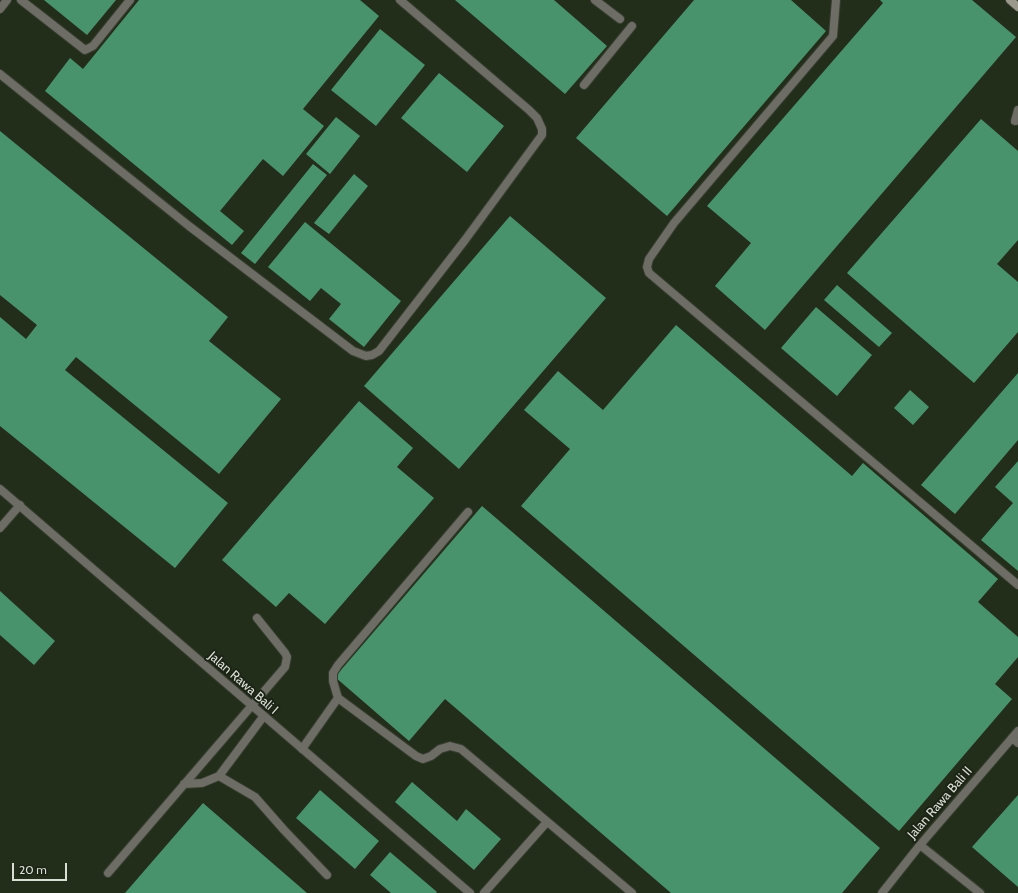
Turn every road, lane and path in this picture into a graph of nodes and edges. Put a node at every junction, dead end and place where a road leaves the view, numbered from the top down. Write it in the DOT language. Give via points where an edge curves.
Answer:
graph roads {
  1 [pos="7,0"];
  2 [pos="21,0"];
  3 [pos="130,0"];
  4 [pos="400,0"];
  5 [pos="595,0"];
  6 [pos="836,0"];
  7 [pos="1010,0"];
  8 [pos="1018,7"];
  9 [pos="0,9"];
  10 [pos="620,19"];
  11 [pos="632,26"];
  12 [pos="0,74"];
  13 [pos="584,84"];
  14 [pos="1018,110"];
  15 [pos="1015,121"];
  16 [pos="0,490"];
  17 [pos="20,505"];
  18 [pos="468,512"];
  19 [pos="0,528"];
  20 [pos="1018,585"];
  21 [pos="257,618"];
  22 [pos="338,698"];
  23 [pos="251,706"];
  24 [pos="264,717"];
  25 [pos="1018,731"];
  26 [pos="1015,740"];
  27 [pos="302,749"];
  28 [pos="220,776"];
  29 [pos="184,784"];
  30 [pos="547,822"];
  31 [pos="920,845"];
  32 [pos="108,873"];
  33 [pos="327,875"];
  34 [pos="470,893"];
  35 [pos="484,893"];
  36 [pos="632,893"];
  37 [pos="882,893"];
  38 [pos="980,893"];
  1 -- 9 [label="street"];
  2 -- 3 [label="street" via="85,50 93,46"];
  4 -- 12 [label="street" via="529,110 541,124 542,135 465,240 379,351 372,355 366,356 354,351 189,226"];
  5 -- 10 [label="street"];
  6 -- 20 [label="street" via="835,29 831,39 674,223 649,259 647,267 655,280"];
  7 -- 8 [label="street"];
  11 -- 13 [label="street"];
  14 -- 15 [label="street"];
  16 -- 17 [label="street, Jalan Rawa Bali I"];
  17 -- 19 [label="street"];
  17 -- 23 [label="street, Jalan Rawa Bali I"];
  18 -- 22 [label="street" via="338,665 333,673 333,681"];
  21 -- 23 [label="street" via="285,653 287,662"];
  22 -- 27 [label="street"];
  22 -- 30 [label="street" via="423,759 450,746 461,749"];
  23 -- 24 [label="street, Jalan Rawa Bali I"];
  23 -- 29 [label="street"];
  24 -- 27 [label="street, Jalan Rawa Bali I"];
  24 -- 28 [label="street"];
  25 -- 26 [label="street, Jalan Rawa Bali II"];
  26 -- 31 [label="street, Jalan Rawa Bali II"];
  27 -- 34 [label="street, Jalan Rawa Bali I"];
  28 -- 29 [label="street" via="202,783"];
  28 -- 33 [label="street" via="255,797"];
  29 -- 32 [label="street"];
  30 -- 35 [label="street"];
  30 -- 36 [label="street"];
  31 -- 37 [label="street, Jalan Rawa Bali II"];
  31 -- 38 [label="street"];
}
